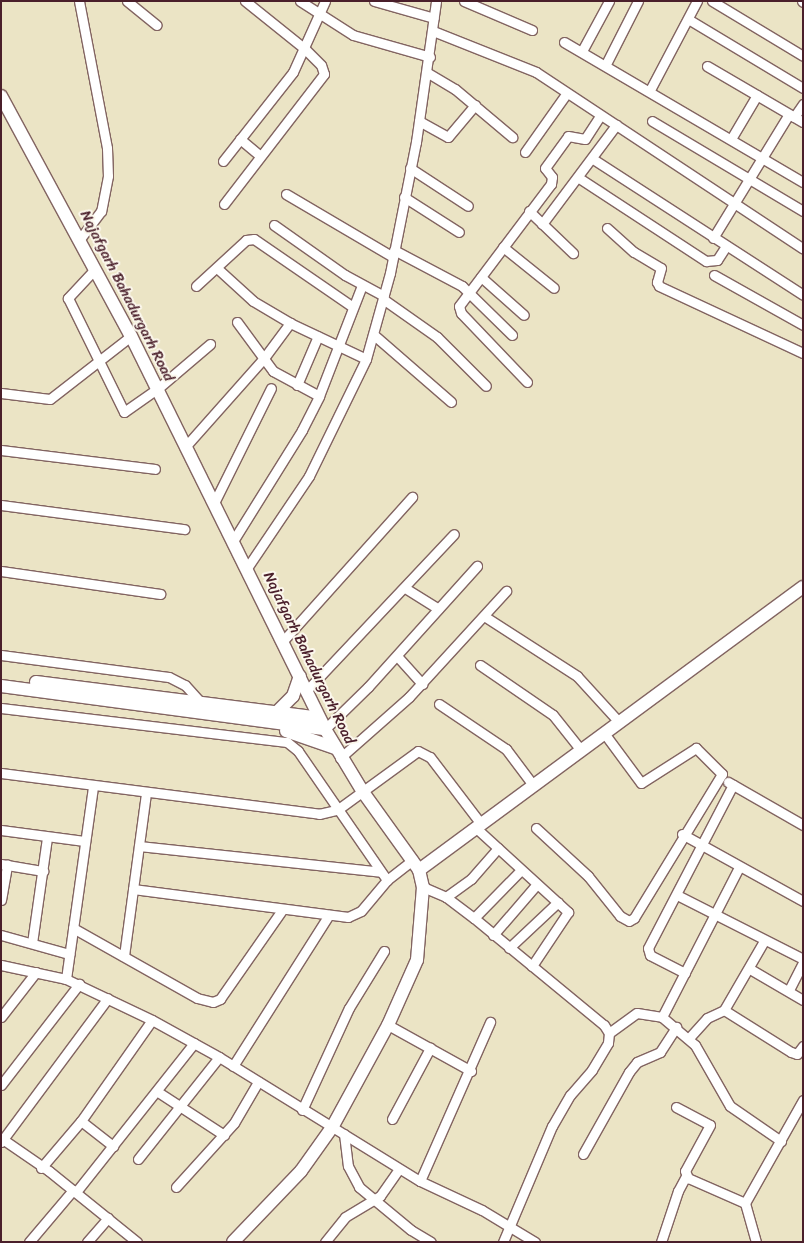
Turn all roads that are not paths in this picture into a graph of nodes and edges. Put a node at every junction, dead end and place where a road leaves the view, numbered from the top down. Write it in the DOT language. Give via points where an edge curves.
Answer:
graph roads {
  1 [pos="79,1"];
  2 [pos="127,1"];
  3 [pos="245,1"];
  4 [pos="300,1"];
  5 [pos="325,1"];
  6 [pos="374,1"];
  7 [pos="436,1"];
  8 [pos="464,1"];
  9 [pos="609,1"];
  10 [pos="638,1"];
  11 [pos="697,1"];
  12 [pos="712,1"];
  13 [pos="319,16"];
  14 [pos="434,18"];
  15 [pos="688,19"];
  16 [pos="156,25"];
  17 [pos="532,30"];
  18 [pos="433,31"];
  19 [pos="564,42"];
  20 [pos="305,49"];
  21 [pos="582,51"];
  22 [pos="803,56"];
  23 [pos="430,57"];
  24 [pos="606,64"];
  25 [pos="707,66"];
  26 [pos="428,73"];
  27 [pos="803,88"];
  28 [pos="650,90"];
  29 [pos="566,94"];
  30 [pos="757,95"];
  31 [pos="1,96"];
  32 [pos="803,104"];
  33 [pos="474,105"];
  34 [pos="792,115"];
  35 [pos="600,116"];
  36 [pos="419,121"];
  37 [pos="652,121"];
  38 [pos="803,122"];
  39 [pos="616,125"];
  40 [pos="512,137"];
  41 [pos="731,138"];
  42 [pos="240,139"];
  43 [pos="526,152"];
  44 [pos="259,155"];
  45 [pos="593,159"];
  46 [pos="764,159"];
  47 [pos="223,161"];
  48 [pos="410,168"];
  49 [pos="579,178"];
  50 [pos="750,180"];
  51 [pos="803,182"];
  52 [pos="286,194"];
  53 [pos="404,197"];
  54 [pos="224,204"];
  55 [pos="734,205"];
  56 [pos="468,206"];
  57 [pos="529,211"];
  58 [pos="803,211"];
  59 [pos="542,224"];
  60 [pos="274,225"];
  61 [pos="607,228"];
  62 [pos="459,232"];
  63 [pos="713,238"];
  64 [pos="80,240"];
  65 [pos="726,246"];
  66 [pos="503,247"];
  67 [pos="803,249"];
  68 [pos="394,253"];
  69 [pos="573,253"];
  70 [pos="218,269"];
  71 [pos="96,270"];
  72 [pos="714,275"];
  73 [pos="481,277"];
  74 [pos="362,284"];
  75 [pos="196,286"];
  76 [pos="554,288"];
  77 [pos="469,292"];
  78 [pos="803,295"];
  79 [pos="384,298"];
  80 [pos="353,307"];
  81 [pos="524,315"];
  82 [pos="237,322"];
  83 [pos="290,323"];
  84 [pos="803,325"];
  85 [pos="374,335"];
  86 [pos="512,335"];
  87 [pos="131,336"];
  88 [pos="318,336"];
  89 [pos="210,344"];
  90 [pos="338,346"];
  91 [pos="803,352"];
  92 [pos="264,358"];
  93 [pos="366,359"];
  94 [pos="97,361"];
  95 [pos="527,382"];
  96 [pos="297,385"];
  97 [pos="486,386"];
  98 [pos="271,388"];
  99 [pos="156,390"];
  100 [pos="1,393"];
  101 [pos="320,396"];
  102 [pos="451,402"];
  103 [pos="185,446"];
  104 [pos="1,450"];
  105 [pos="155,469"];
  106 [pos="412,497"];
  107 [pos="214,502"];
  108 [pos="1,505"];
  109 [pos="184,529"];
  110 [pos="454,534"];
  111 [pos="234,542"];
  112 [pos="477,566"];
  113 [pos="247,568"];
  114 [pos="1,571"];
  115 [pos="803,587"];
  116 [pos="405,588"];
  117 [pos="506,591"];
  118 [pos="160,594"];
  119 [pos="438,609"];
  120 [pos="484,616"];
  121 [pos="282,642"];
  122 [pos="1,655"];
  123 [pos="397,656"];
  124 [pos="480,665"];
  125 [pos="300,676"];
  126 [pos="1,678"];
  127 [pos="422,684"];
  128 [pos="1,686"];
  129 [pos="307,690"];
  130 [pos="201,703"];
  131 [pos="439,704"];
  132 [pos="1,708"];
  133 [pos="276,713"];
  134 [pos="319,718"];
  135 [pos="619,722"];
  136 [pos="266,723"];
  137 [pos="325,729"];
  138 [pos="604,733"];
  139 [pos="580,749"];
  140 [pos="338,753"];
  141 [pos="1,773"];
  142 [pos="721,778"];
  143 [pos="533,785"];
  144 [pos="733,785"];
  145 [pos="93,786"];
  146 [pos="146,792"];
  147 [pos="363,792"];
  148 [pos="337,810"];
  149 [pos="803,813"];
  150 [pos="801,824"];
  151 [pos="479,826"];
  152 [pos="536,828"];
  153 [pos="1,830"];
  154 [pos="682,834"];
  155 [pos="47,837"];
  156 [pos="84,841"];
  157 [pos="700,845"];
  158 [pos="139,846"];
  159 [pos="498,848"];
  160 [pos="4,865"];
  161 [pos="416,865"];
  162 [pos="739,867"];
  163 [pos="522,870"];
  164 [pos="43,872"];
  165 [pos="381,872"];
  166 [pos="387,880"];
  167 [pos="537,884"];
  168 [pos="424,887"];
  169 [pos="133,889"];
  170 [pos="677,895"];
  171 [pos="446,897"];
  172 [pos="1,900"];
  173 [pos="803,901"];
  174 [pos="558,902"];
  175 [pos="282,910"];
  176 [pos="329,915"];
  177 [pos="715,916"];
  178 [pos="474,918"];
  179 [pos="72,928"];
  180 [pos="1,935"];
  181 [pos="493,935"];
  182 [pos="764,941"];
  183 [pos="32,943"];
  184 [pos="509,948"];
  185 [pos="384,950"];
  186 [pos="69,954"];
  187 [pos="124,956"];
  188 [pos="803,959"];
  189 [pos="803,963"];
  190 [pos="1,965"];
  191 [pos="532,966"];
  192 [pos="750,969"];
  193 [pos="36,972"];
  194 [pos="686,973"];
  195 [pos="66,979"];
  196 [pos="79,984"];
  197 [pos="789,990"];
  198 [pos="108,998"];
  199 [pos="803,1000"];
  200 [pos="724,1010"];
  201 [pos="1,1017"];
  202 [pos="662,1017"];
  203 [pos="152,1020"];
  204 [pos="490,1022"];
  205 [pos="388,1025"];
  206 [pos="676,1027"];
  207 [pos="609,1034"];
  208 [pos="689,1038"];
  209 [pos="194,1043"];
  210 [pos="803,1046"];
  211 [pos="430,1048"];
  212 [pos="220,1057"];
  213 [pos="233,1066"];
  214 [pos="471,1071"];
  215 [pos="258,1082"];
  216 [pos="1,1085"];
  217 [pos="158,1092"];
  218 [pos="803,1100"];
  219 [pos="180,1106"];
  220 [pos="676,1107"];
  221 [pos="302,1110"];
  222 [pos="392,1119"];
  223 [pos="81,1121"];
  224 [pos="333,1126"];
  225 [pos="344,1134"];
  226 [pos="224,1135"];
  227 [pos="2,1140"];
  228 [pos="781,1141"];
  229 [pos="113,1146"];
  230 [pos="583,1154"];
  231 [pos="138,1159"];
  232 [pos="41,1168"];
  233 [pos="399,1168"];
  234 [pos="686,1176"];
  235 [pos="420,1181"];
  236 [pos="176,1187"];
  237 [pos="74,1191"];
  238 [pos="375,1200"];
  239 [pos="745,1203"];
  240 [pos="108,1218"];
  241 [pos="511,1227"];
  242 [pos="29,1242"];
  243 [pos="87,1242"];
  244 [pos="137,1242"];
  245 [pos="233,1242"];
  246 [pos="325,1242"];
  247 [pos="431,1242"];
  248 [pos="503,1242"];
  249 [pos="535,1242"];
  250 [pos="662,1242"];
  251 [pos="756,1242"];
  1 -- 64 [label="street" via="107,148 108,176 101,211"];
  2 -- 16 [label="street"];
  3 -- 20 [label="street"];
  4 -- 13 [label="street"];
  5 -- 13 [label="street"];
  6 -- 14 [label="street"];
  7 -- 14 [label="street"];
  8 -- 17 [label="street"];
  9 -- 21 [label="street"];
  10 -- 24 [label="street"];
  11 -- 15 [label="street"];
  12 -- 22 [label="street"];
  13 -- 20 [label="street"];
  13 -- 23 [label="street" via="353,35"];
  14 -- 18 [label="street"];
  15 -- 27 [label="street"];
  15 -- 28 [label="street"];
  18 -- 23 [label="street"];
  18 -- 29 [label="street" via="526,67"];
  19 -- 21 [label="street"];
  20 -- 42 [label="street" via="282,88"];
  20 -- 44 [label="street" via="321,65 324,74"];
  21 -- 24 [label="street"];
  23 -- 26 [label="street"];
  24 -- 28 [label="street"];
  25 -- 30 [label="street"];
  26 -- 33 [label="street"];
  26 -- 36 [label="street"];
  28 -- 41 [label="street"];
  29 -- 35 [label="street"];
  29 -- 43 [label="street"];
  30 -- 34 [label="street"];
  30 -- 41 [label="street"];
  31 -- 64 [label="street, Najafgarh Bahadurgarh Road"];
  32 -- 34 [label="street"];
  33 -- 36 [label="street" via="448,137"];
  33 -- 40 [label="street"];
  34 -- 38 [label="street"];
  34 -- 46 [label="street"];
  35 -- 39 [label="street"];
  35 -- 57 [label="street" via="585,139 568,136 546,166 545,171 552,177 551,184"];
  36 -- 48 [label="street"];
  37 -- 50 [label="street"];
  39 -- 45 [label="street"];
  39 -- 55 [label="street"];
  41 -- 46 [label="street"];
  42 -- 44 [label="street"];
  42 -- 47 [label="street"];
  44 -- 54 [label="street"];
  45 -- 49 [label="street"];
  45 -- 63 [label="street"];
  46 -- 50 [label="street"];
  46 -- 51 [label="street"];
  48 -- 53 [label="street"];
  48 -- 56 [label="street"];
  49 -- 59 [label="street"];
  49 -- 65 [label="street" via="706,261 717,260"];
  50 -- 55 [label="street"];
  50 -- 58 [label="street"];
  52 -- 68 [label="street"];
  53 -- 62 [label="street"];
  53 -- 68 [label="street"];
  55 -- 63 [label="street"];
  55 -- 67 [label="street"];
  57 -- 59 [label="street"];
  57 -- 66 [label="street"];
  59 -- 69 [label="street"];
  60 -- 74 [label="street"];
  61 -- 91 [label="street" via="634,252 661,268 659,286"];
  63 -- 65 [label="street"];
  64 -- 71 [label="street, Najafgarh Bahadurgarh Road"];
  65 -- 78 [label="street"];
  66 -- 73 [label="street"];
  66 -- 76 [label="street"];
  68 -- 77 [label="street"];
  68 -- 79 [label="street"];
  70 -- 75 [label="street"];
  70 -- 80 [label="street" via="246,240 254,238"];
  70 -- 83 [label="street" via="245,296"];
  71 -- 87 [label="street, Najafgarh Bahadurgarh Road"];
  71 -- 94 [label="street" via="68,298"];
  72 -- 84 [label="street"];
  73 -- 77 [label="street"];
  73 -- 81 [label="street"];
  74 -- 79 [label="street"];
  74 -- 80 [label="street"];
  77 -- 86 [label="street"];
  77 -- 95 [label="street" via="460,304 461,313"];
  79 -- 85 [label="street"];
  79 -- 97 [label="street" via="437,337"];
  80 -- 90 [label="street"];
  82 -- 92 [label="street"];
  83 -- 88 [label="street"];
  83 -- 92 [label="street"];
  85 -- 93 [label="street"];
  85 -- 102 [label="street"];
  87 -- 94 [label="street"];
  87 -- 99 [label="street, Najafgarh Bahadurgarh Road"];
  88 -- 90 [label="street"];
  88 -- 96 [label="street"];
  89 -- 99 [label="street"];
  90 -- 93 [label="street"];
  90 -- 101 [label="street"];
  92 -- 96 [label="street" via="273,371"];
  92 -- 103 [label="street"];
  93 -- 113 [label="street" via="309,476"];
  94 -- 99 [label="street" via="124,412"];
  94 -- 100 [label="street" via="50,399"];
  96 -- 101 [label="street"];
  98 -- 107 [label="street"];
  99 -- 103 [label="street, Najafgarh Bahadurgarh Road"];
  101 -- 111 [label="street" via="271,486"];
  103 -- 107 [label="street, Najafgarh Bahadurgarh Road"];
  104 -- 105 [label="street"];
  106 -- 121 [label="street"];
  107 -- 111 [label="street, Najafgarh Bahadurgarh Road"];
  108 -- 109 [label="street"];
  110 -- 116 [label="street"];
  111 -- 113 [label="street, Najafgarh Bahadurgarh Road"];
  112 -- 119 [label="street"];
  113 -- 121 [label="street, Najafgarh Bahadurgarh Road"];
  114 -- 118 [label="street"];
  115 -- 135 [label="street"];
  116 -- 119 [label="street"];
  116 -- 129 [label="street"];
  117 -- 120 [label="street"];
  119 -- 123 [label="street"];
  120 -- 127 [label="street"];
  120 -- 135 [label="street" via="577,676"];
  121 -- 125 [label="street, Najafgarh Bahadurgarh Road"];
  122 -- 130 [label="street" via="169,677 185,685"];
  123 -- 127 [label="street"];
  123 -- 137 [label="street"];
  124 -- 139 [label="street" via="553,715"];
  125 -- 129 [label="street, Najafgarh Bahadurgarh Road"];
  125 -- 133 [label="street" via="293,696"];
  126 -- 130 [label="street"];
  127 -- 140 [label="street"];
  128 -- 136 [label="street"];
  129 -- 134 [label="street, Najafgarh Bahadurgarh Road"];
  130 -- 133 [label="street"];
  131 -- 143 [label="street" via="506,748"];
  132 -- 148 [label="street" via="287,742 298,751"];
  133 -- 134 [label="street"];
  134 -- 137 [label="street, Najafgarh Bahadurgarh Road"];
  135 -- 138 [label="street"];
  136 -- 137 [label="street"];
  136 -- 140 [label="street"];
  137 -- 140 [label="street, Najafgarh Bahadurgarh Road"];
  138 -- 139 [label="street"];
  138 -- 142 [label="street" via="641,784 696,748 720,772"];
  139 -- 143 [label="street"];
  140 -- 147 [label="street, Najafgarh Bahadurgarh Road"];
  141 -- 145 [label="street"];
  142 -- 144 [label="street"];
  142 -- 154 [label="street"];
  143 -- 151 [label="street"];
  144 -- 150 [label="street"];
  144 -- 157 [label="street"];
  145 -- 146 [label="street"];
  145 -- 156 [label="street"];
  146 -- 148 [label="street" via="319,814"];
  146 -- 158 [label="street"];
  147 -- 148 [label="street"];
  147 -- 151 [label="street" via="418,750 430,758"];
  147 -- 161 [label="street, Najafgarh Bahadurgarh Road"];
  148 -- 165 [label="street"];
  149 -- 150 [label="street"];
  151 -- 159 [label="street"];
  151 -- 161 [label="street"];
  152 -- 154 [label="street" via="588,876 620,916 629,921"];
  153 -- 155 [label="street"];
  154 -- 157 [label="street"];
  155 -- 156 [label="street"];
  155 -- 164 [label="street"];
  156 -- 179 [label="street"];
  157 -- 162 [label="street"];
  157 -- 170 [label="street"];
  158 -- 165 [label="street"];
  158 -- 169 [label="street"];
  159 -- 163 [label="street"];
  159 -- 171 [label="street" via="471,879"];
  160 -- 164 [label="street"];
  160 -- 172 [label="street"];
  161 -- 166 [label="street"];
  161 -- 168 [label="street, Najafgarh Bahadurgarh Road"];
  162 -- 173 [label="street"];
  162 -- 177 [label="street"];
  163 -- 167 [label="street"];
  163 -- 178 [label="street"];
  164 -- 183 [label="street"];
  165 -- 166 [label="street"];
  166 -- 176 [label="street" via="354,916"];
  167 -- 174 [label="street"];
  167 -- 181 [label="street"];
  168 -- 171 [label="street"];
  168 -- 205 [label="street, Najafgarh Bahadurgarh Road" via="417,960"];
  169 -- 175 [label="street"];
  169 -- 187 [label="street"];
  170 -- 177 [label="street"];
  170 -- 194 [label="street" via="647,952"];
  171 -- 178 [label="street"];
  174 -- 184 [label="street"];
  174 -- 191 [label="street" via="567,909 568,915"];
  175 -- 176 [label="street"];
  175 -- 187 [label="street" via="220,1000 213,1002 197,998"];
  176 -- 213 [label="street"];
  177 -- 182 [label="street"];
  177 -- 194 [label="street"];
  178 -- 181 [label="street"];
  179 -- 186 [label="street"];
  179 -- 187 [label="street"];
  180 -- 183 [label="street"];
  181 -- 184 [label="street"];
  182 -- 188 [label="street"];
  182 -- 192 [label="street"];
  183 -- 186 [label="street"];
  184 -- 191 [label="street"];
  185 -- 221 [label="street" via="349,1008"];
  186 -- 195 [label="street"];
  189 -- 197 [label="street"];
  190 -- 193 [label="street"];
  191 -- 207 [label="street" via="604,1025"];
  192 -- 197 [label="street"];
  192 -- 200 [label="street"];
  193 -- 195 [label="street"];
  193 -- 201 [label="street"];
  194 -- 202 [label="street"];
  195 -- 196 [label="street"];
  196 -- 198 [label="street"];
  196 -- 216 [label="street"];
  197 -- 199 [label="street"];
  198 -- 203 [label="street"];
  198 -- 227 [label="street"];
  200 -- 208 [label="street" via="707,1018"];
  200 -- 210 [label="street" via="791,1052 797,1054"];
  202 -- 206 [label="street"];
  202 -- 207 [label="street" via="637,1012"];
  203 -- 209 [label="street"];
  203 -- 223 [label="street"];
  204 -- 214 [label="street"];
  205 -- 211 [label="street"];
  205 -- 224 [label="street, Najafgarh Bahadurgarh Road"];
  206 -- 208 [label="street"];
  206 -- 230 [label="street" via="660,1052 634,1065"];
  207 -- 241 [label="street" via="608,1043 592,1070 570,1095 552,1126"];
  208 -- 228 [label="street" via="730,1106"];
  209 -- 212 [label="street"];
  209 -- 217 [label="street"];
  211 -- 214 [label="street"];
  211 -- 222 [label="street"];
  212 -- 213 [label="street"];
  212 -- 219 [label="street"];
  213 -- 215 [label="street"];
  214 -- 235 [label="street"];
  215 -- 221 [label="street"];
  215 -- 226 [label="street"];
  217 -- 219 [label="street"];
  217 -- 229 [label="street"];
  218 -- 228 [label="street"];
  219 -- 226 [label="street"];
  219 -- 231 [label="street"];
  220 -- 234 [label="street" via="710,1125 685,1172"];
  221 -- 224 [label="street"];
  223 -- 229 [label="street"];
  223 -- 232 [label="street"];
  224 -- 225 [label="street"];
  224 -- 245 [label="street, Najafgarh Bahadurgarh Road" via="301,1171"];
  225 -- 233 [label="street"];
  225 -- 238 [label="street" via="351,1174 359,1187"];
  226 -- 236 [label="street"];
  227 -- 232 [label="street"];
  228 -- 239 [label="street"];
  229 -- 237 [label="street"];
  232 -- 237 [label="street"];
  233 -- 235 [label="street"];
  233 -- 238 [label="street"];
  234 -- 239 [label="street"];
  234 -- 250 [label="street"];
  235 -- 241 [label="street"];
  237 -- 240 [label="street"];
  237 -- 242 [label="street"];
  238 -- 246 [label="street" via="345,1217"];
  238 -- 247 [label="street"];
  239 -- 251 [label="street"];
  240 -- 243 [label="street"];
  240 -- 244 [label="street"];
  241 -- 248 [label="street"];
  241 -- 249 [label="street"];
}
